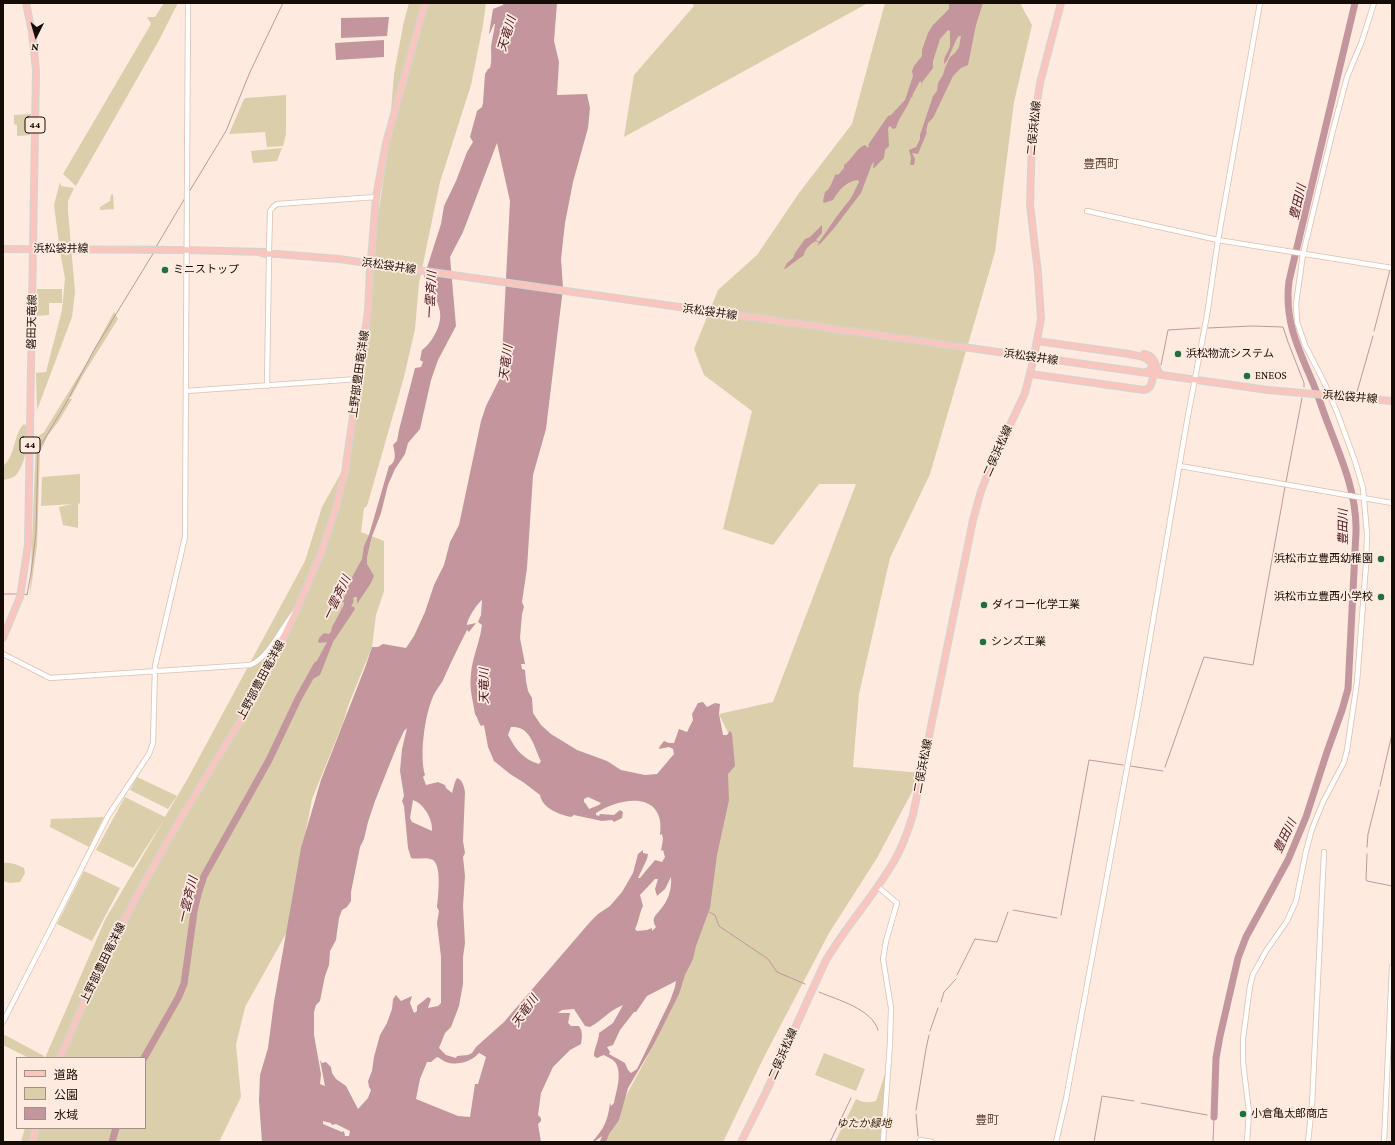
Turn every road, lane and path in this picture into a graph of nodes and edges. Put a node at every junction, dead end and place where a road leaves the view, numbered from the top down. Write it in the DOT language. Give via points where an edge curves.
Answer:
graph roads {
  1 [pos="26,3"];
  2 [pos="188,3"];
  3 [pos="425,3"];
  4 [pos="1061,3"];
  5 [pos="1260,3"];
  6 [pos="1374,3"];
  7 [pos="376,197"];
  8 [pos="1087,211"];
  9 [pos="1218,240"];
  10 [pos="3,249"];
  11 [pos="33,249"];
  12 [pos="186,250"];
  13 [pos="269,253"];
  14 [pos="1302,254"];
  15 [pos="371,260"];
  16 [pos="1391,268"];
  17 [pos="370,271"];
  18 [pos="1037,340"];
  19 [pos="1035,352"];
  20 [pos="1129,354"];
  21 [pos="1033,361"];
  22 [pos="1144,373"];
  23 [pos="1031,374"];
  24 [pos="1163,375"];
  25 [pos="1153,376"];
  26 [pos="358,379"];
  27 [pos="1196,380"];
  28 [pos="266,386"];
  29 [pos="186,391"];
  30 [pos="1330,395"];
  31 [pos="1392,401"];
  32 [pos="1180,466"];
  33 [pos="1364,500"];
  34 [pos="1392,503"];
  35 [pos="297,608"];
  36 [pos="3,638"];
  37 [pos="3,654"];
  38 [pos="154,671"];
  39 [pos="1324,852"];
  40 [pos="878,887"];
  41 [pos="1392,967"];
  42 [pos="3,1022"];
  43 [pos="60,1057"];
  44 [pos="36,1129"];
  45 [pos="920,1140"];
  46 [pos="32,1142"];
  47 [pos="742,1142"];
  48 [pos="883,1142"];
  49 [pos="932,1142"];
  50 [pos="1056,1142"];
  51 [pos="1247,1142"];
  52 [pos="1308,1142"];
  53 [pos="1384,1142"];
  1 -- 11 [label="main road, 磐田天竜線 / 44" via="36,71"];
  2 -- 12 [label="street"];
  3 -- 7 [label="main road" via="386,143"];
  4 -- 18 [label="main road, 二俣浜松線" via="1040,82 1032,136 1030,205 1041,319"];
  5 -- 9 [label="street"];
  6 -- 14 [label="street" via="1347,77"];
  7 -- 13 [label="street" via="277,204 270,211"];
  7 -- 15 [label="main road"];
  8 -- 9 [label="street"];
  9 -- 14 [label="street"];
  9 -- 27 [label="street"];
  10 -- 11 [label="main road, 浜松袋井線"];
  11 -- 12 [label="main road, 浜松袋井線"];
  11 -- 36 [label="main road, 磐田天竜線 / 44" via="28,545 20,597"];
  12 -- 13 [label="main road, 浜松袋井線"];
  12 -- 29 [label="street"];
  13 -- 22 [label="main road, 浜松袋井線" via="339,259"];
  13 -- 28 [label="street"];
  14 -- 16 [label="street"];
  14 -- 30 [label="street" via="1296,294 1297,322 1308,352"];
  17 -- 26 [label="main road, 上野部豊田竜洋線" via="368,311"];
  18 -- 19 [label="main road, 二俣浜松線"];
  18 -- 20 [label="main road"];
  20 -- 22 [label="main road" via="1150,360 1152,367"];
  20 -- 24 [label="main road" via="1151,356"];
  21 -- 23 [label="main road, 二俣浜松線"];
  22 -- 24 [label="main road, 浜松袋井線"];
  22 -- 25 [label="main road, 浜松袋井線"];
  23 -- 25 [label="main road" via="1144,390 1150,388"];
  23 -- 40 [label="main road, 二俣浜松線" via="1023,398 1000,443 981,491 963,567 913,815 894,862"];
  24 -- 25 [label="main road, 浜松袋井線"];
  24 -- 27 [label="main road, 浜松袋井線"];
  26 -- 28 [label="street"];
  26 -- 35 [label="main road, 上野部豊田竜洋線" via="340,492 321,553"];
  27 -- 30 [label="main road, 浜松袋井線"];
  27 -- 32 [label="street"];
  28 -- 29 [label="street"];
  29 -- 38 [label="street" via="185,536"];
  30 -- 31 [label="main road, 浜松袋井線"];
  30 -- 33 [label="street" via="1355,461"];
  32 -- 33 [label="street"];
  32 -- 50 [label="street" via="1139,703"];
  33 -- 34 [label="street"];
  33 -- 51 [label="street" via="1366,565 1357,682 1349,740 1344,762 1312,829 1294,907 1253,974 1243,1039 1249,1112"];
  35 -- 38 [label="street" via="263,657 256,663"];
  35 -- 43 [label="main road, 上野部豊田竜洋線" via="267,672 155,862 101,962"];
  37 -- 38 [label="street" via="50,678"];
  38 -- 42 [label="street" via="153,743 149,754 108,816"];
  39 -- 52 [label="street"];
  40 -- 47 [label="main road, 二俣浜松線" via="824,962"];
  40 -- 48 [label="street" via="897,903 883,959 891,1008"];
  41 -- 53 [label="street"];
  44 -- 46 [label="main road"];
  45 -- 49 [label="street"];
}
